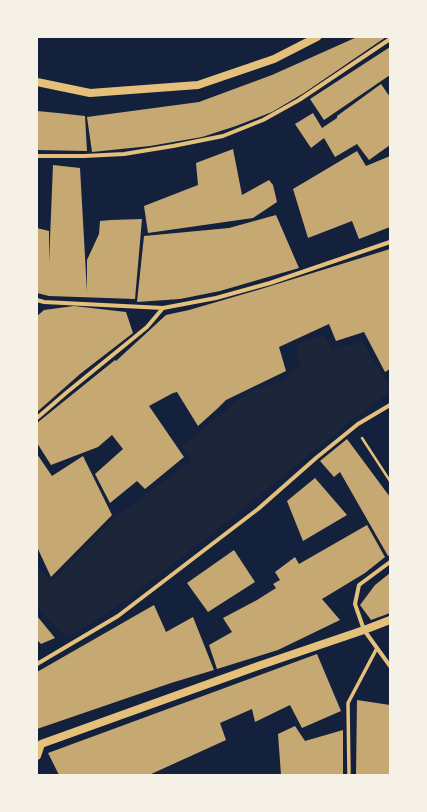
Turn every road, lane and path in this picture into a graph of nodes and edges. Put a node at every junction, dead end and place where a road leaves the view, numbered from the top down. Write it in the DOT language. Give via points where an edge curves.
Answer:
graph roads {
  1 [pos="316,37"];
  2 [pos="390,39"];
  3 [pos="37,82"];
  4 [pos="37,156"];
  5 [pos="390,242"];
  6 [pos="37,300"];
  7 [pos="163,308"];
  8 [pos="390,405"];
  9 [pos="37,418"];
  10 [pos="354,427"];
  11 [pos="390,481"];
  12 [pos="390,562"];
  13 [pos="390,620"];
  14 [pos="364,630"];
  15 [pos="377,648"];
  16 [pos="37,664"];
  17 [pos="390,666"];
  18 [pos="39,745"];
  19 [pos="37,756"];
  20 [pos="349,775"];
  1 -- 3 [label="main road" via="274,59 198,86 90,93"];
  2 -- 4 [label="street" via="299,100 263,120 223,136 124,154"];
  5 -- 7 [label="street" via="270,283 216,298"];
  6 -- 7 [label="street"];
  7 -- 9 [label="street" via="147,327"];
  8 -- 10 [label="street"];
  10 -- 11 [label="path"];
  10 -- 16 [label="street" via="258,509 118,616"];
  12 -- 14 [label="street" via="359,585 355,604"];
  13 -- 14 [label="main road"];
  14 -- 15 [label="street"];
  14 -- 18 [label="main road"];
  15 -- 17 [label="street"];
  15 -- 20 [label="street" via="348,703"];
  18 -- 19 [label="main road"];
}
